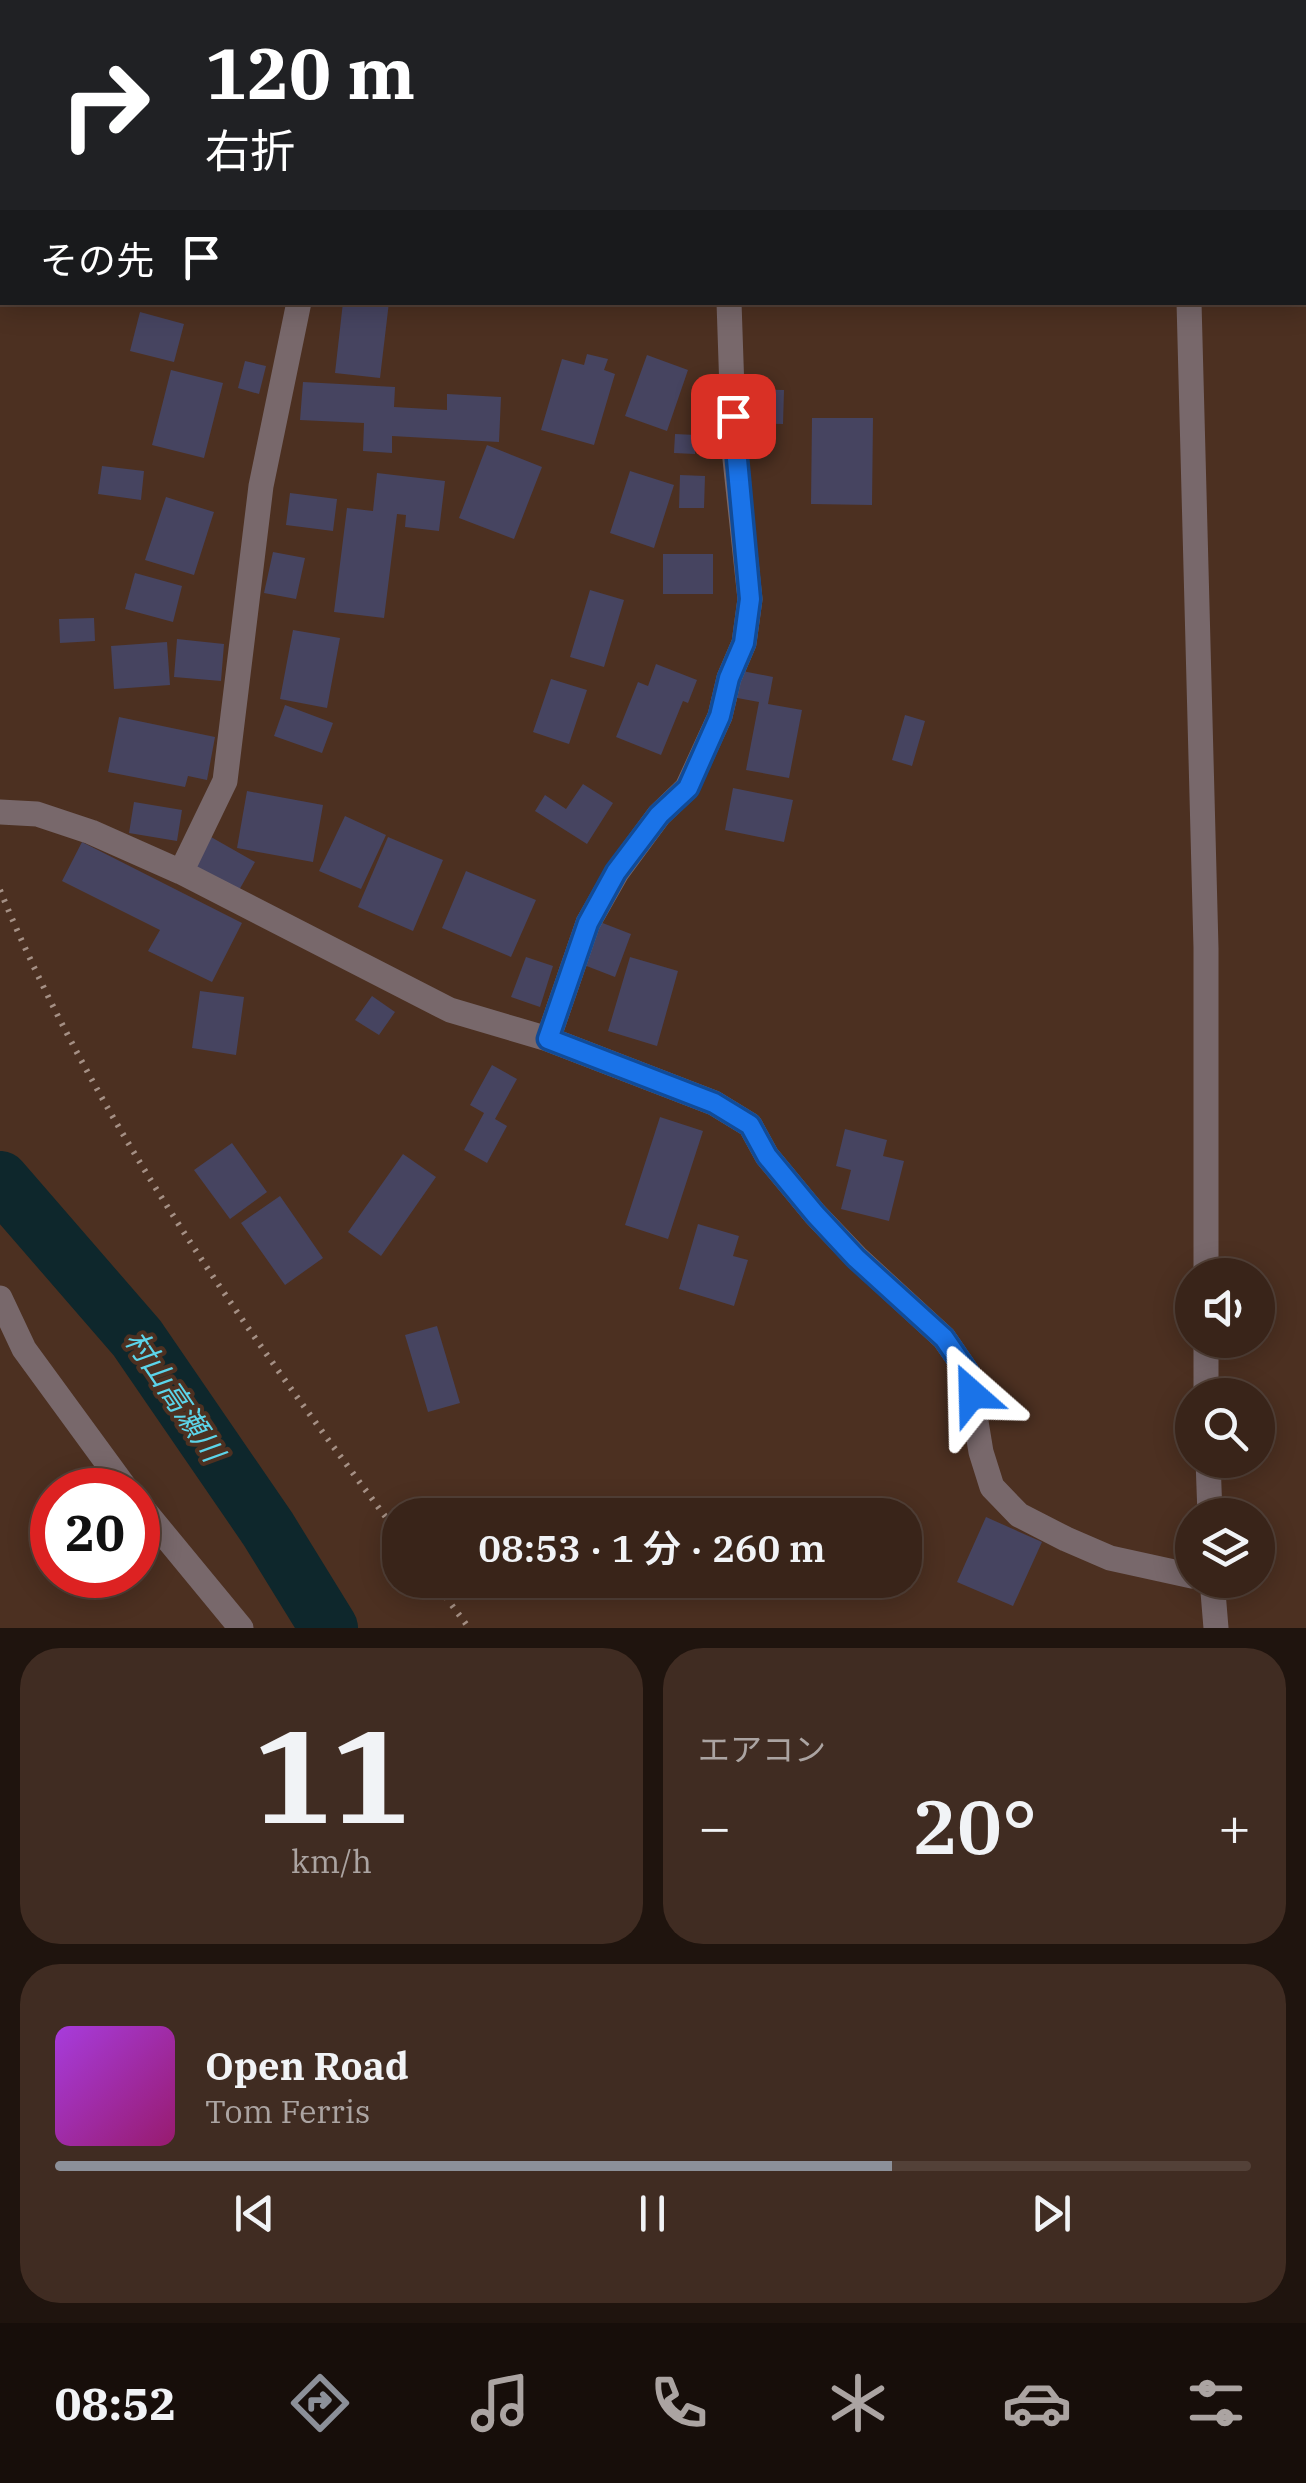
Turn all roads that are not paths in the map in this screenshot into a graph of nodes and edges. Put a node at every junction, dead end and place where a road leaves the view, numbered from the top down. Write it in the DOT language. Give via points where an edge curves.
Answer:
graph roads {
  1 [pos="298,305"];
  2 [pos="729,305"];
  3 [pos="1190,305"];
  4 [pos="0,812"];
  5 [pos="181,872"];
  6 [pos="548,1039"];
  7 [pos="1206,1258"];
  8 [pos="0,1298"];
  9 [pos="111,1468"];
  10 [pos="160,1530"];
  11 [pos="1175,1572"];
  12 [pos="241,1628"];
  1 -- 5 [label="street" via="261,486 225,781"];
  2 -- 6 [label="street" via="734,450 750,599 744,643 688,788 616,872 588,923"];
  3 -- 7 [label="street" via="1206,928"];
  4 -- 5 [label="street" via="37,814"];
  5 -- 6 [label="street" via="450,1010"];
  6 -- 11 [label="street" via="714,1103 750,1125 815,1214 907,1301 968,1373 992,1487 1019,1514 1110,1558"];
  8 -- 9 [label="street" via="24,1349"];
  10 -- 12 [label="street"];
}
